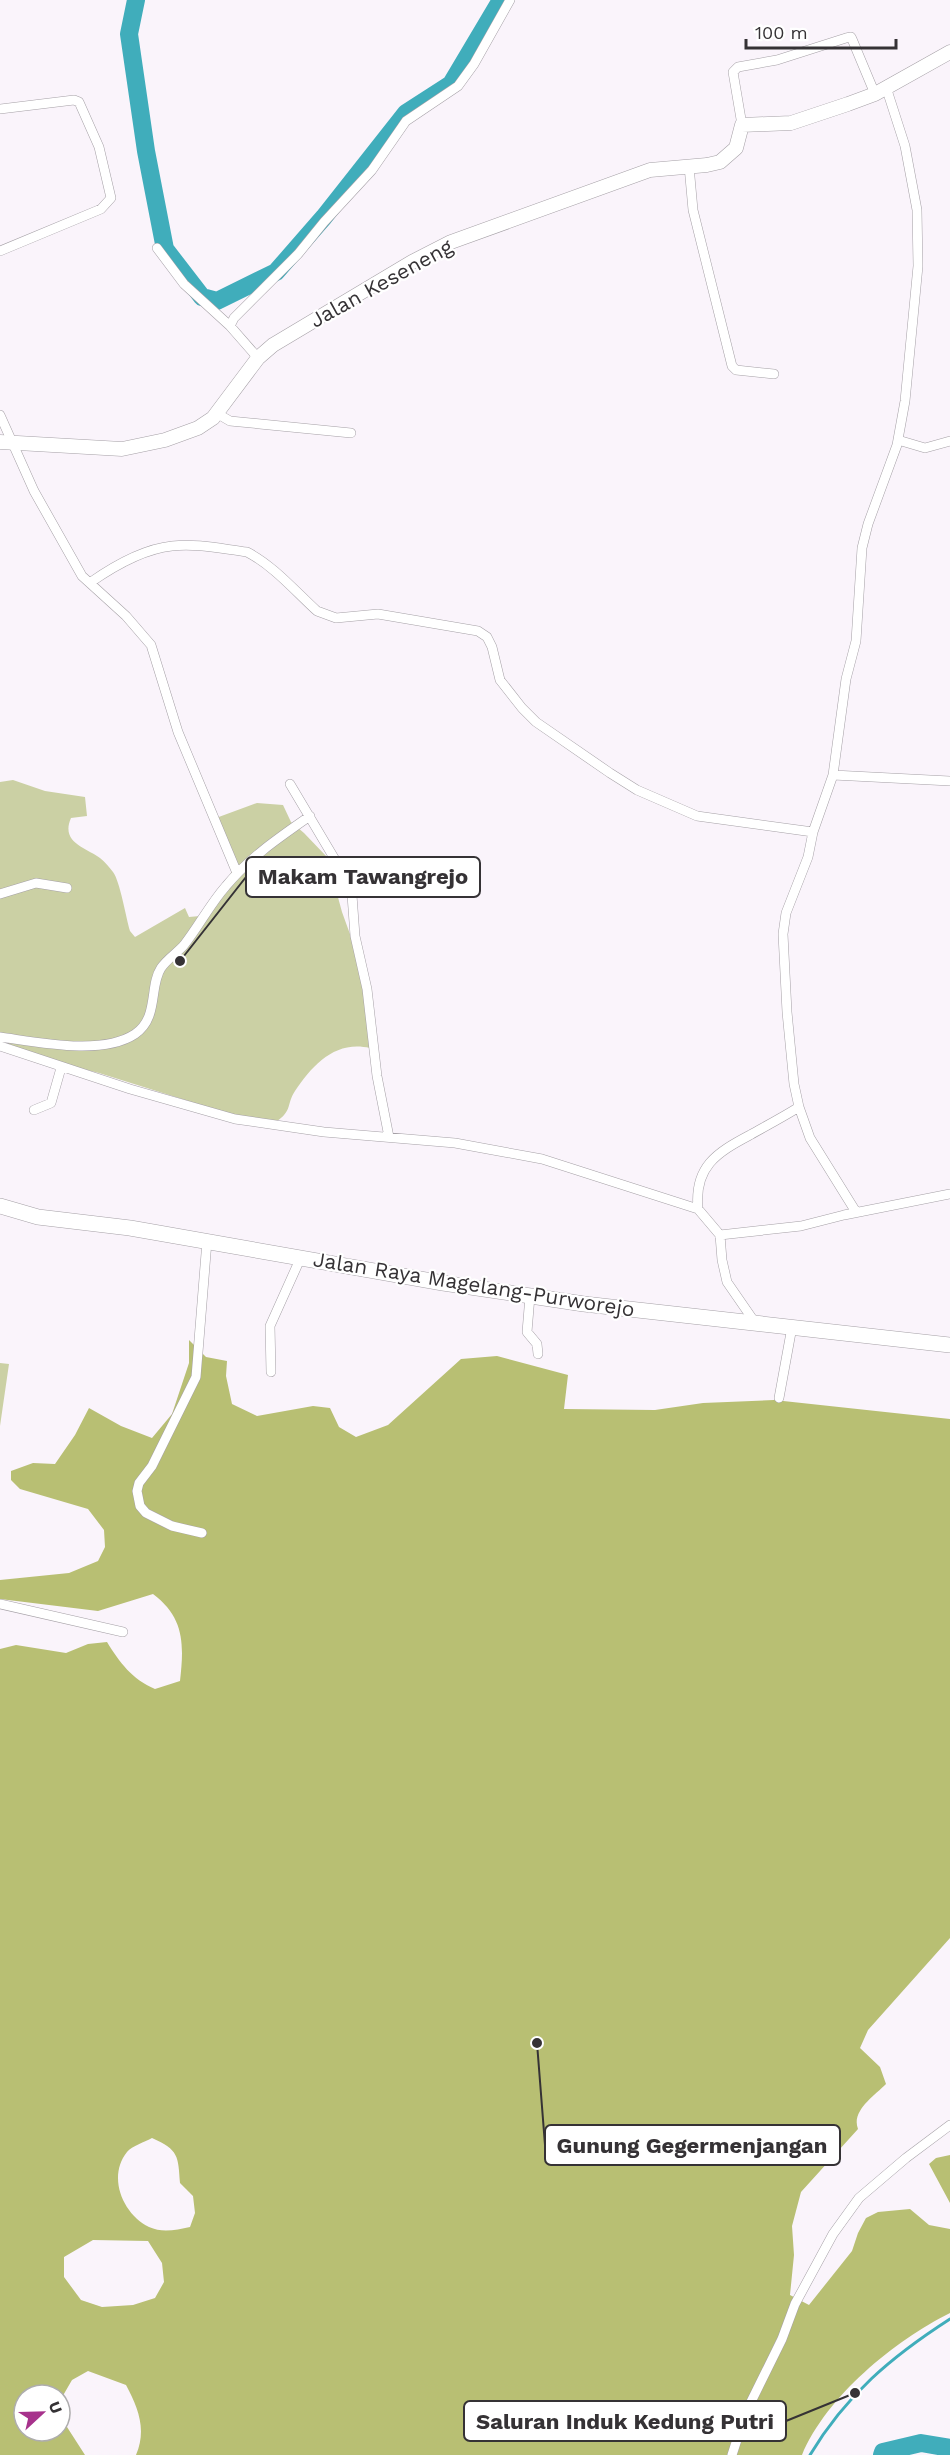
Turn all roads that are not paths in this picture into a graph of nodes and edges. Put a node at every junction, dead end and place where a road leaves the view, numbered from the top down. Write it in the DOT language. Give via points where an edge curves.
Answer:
graph roads {
  1 [pos="510,0"];
  2 [pos="950,52"];
  3 [pos="881,90"];
  4 [pos="0,109"];
  5 [pos="742,125"];
  6 [pos="688,166"];
  7 [pos="157,248"];
  8 [pos="0,250"];
  9 [pos="230,326"];
  10 [pos="258,358"];
  11 [pos="774,374"];
  12 [pos="218,414"];
  13 [pos="0,415"];
  14 [pos="351,433"];
  15 [pos="898,440"];
  16 [pos="950,441"];
  17 [pos="5,442"];
  18 [pos="91,582"];
  19 [pos="833,775"];
  20 [pos="950,781"];
  21 [pos="290,784"];
  22 [pos="310,816"];
  23 [pos="813,832"];
  24 [pos="237,873"];
  25 [pos="67,888"];
  26 [pos="0,894"];
  27 [pos="0,1037"];
  28 [pos="0,1046"];
  29 [pos="61,1068"];
  30 [pos="799,1107"];
  31 [pos="34,1110"];
  32 [pos="389,1137"];
  33 [pos="950,1194"];
  34 [pos="0,1206"];
  35 [pos="698,1209"];
  36 [pos="856,1212"];
  37 [pos="720,1235"];
  38 [pos="207,1241"];
  39 [pos="302,1257"];
  40 [pos="530,1296"];
  41 [pos="756,1324"];
  42 [pos="792,1327"];
  43 [pos="950,1345"];
  44 [pos="538,1354"];
  45 [pos="271,1372"];
  46 [pos="779,1398"];
  47 [pos="202,1533"];
  48 [pos="0,1604"];
  49 [pos="123,1632"];
  50 [pos="950,2126"];
  51 [pos="732,2455"];
  1 -- 9 [label="street" via="458,86 406,121 372,170"];
  2 -- 3 [label="street"];
  3 -- 5 [label="street" via="791,123"];
  3 -- 5 [label="street" via="851,37 777,60 738,67 734,72"];
  3 -- 15 [label="street" via="905,146 916,210 918,266"];
  4 -- 8 [label="street" via="79,102 99,147 111,198 101,209"];
  5 -- 6 [label="street, Jalan Keseneng" via="738,144 728,156 715,164"];
  6 -- 10 [label="street, Jalan Keseneng" via="638,174 451,242 294,332"];
  6 -- 11 [label="street" via="693,210 732,366 736,370"];
  7 -- 9 [label="street" via="184,284"];
  9 -- 10 [label="street"];
  10 -- 12 [label="street, Jalan Keseneng"];
  12 -- 14 [label="street" via="230,421"];
  12 -- 17 [label="street, Jalan Keseneng" via="198,428 122,449"];
  13 -- 17 [label="street"];
  15 -- 16 [label="street" via="925,448"];
  15 -- 19 [label="street" via="862,548 856,641 846,679"];
  17 -- 18 [label="street" via="82,576"];
  18 -- 23 [label="street" via="116,565 156,549 193,545 247,552 266,563 326,616 378,614 478,631 492,647 500,680 536,722 619,779 697,816"];
  18 -- 24 [label="street" via="151,645 178,732"];
  19 -- 20 [label="street"];
  19 -- 23 [label="street"];
  21 -- 22 [label="street"];
  22 -- 24 [label="street"];
  22 -- 32 [label="street" via="352,895 355,936"];
  23 -- 30 [label="street" via="808,857 786,913 783,934 787,1012"];
  24 -- 27 [label="street" via="183,946 161,968 151,1011 132,1036 76,1046"];
  25 -- 26 [label="street" via="36,883"];
  28 -- 29 [label="street"];
  29 -- 31 [label="street" via="51,1103"];
  29 -- 32 [label="street" via="235,1119"];
  30 -- 35 [label="street" via="714,1156 702,1174"];
  30 -- 36 [label="street" via="810,1138"];
  32 -- 35 [label="street" via="523,1154"];
  33 -- 36 [label="street"];
  34 -- 38 [label="main road, Jalan Raya Magelang-Purworejo" via="38,1217"];
  35 -- 37 [label="street"];
  36 -- 37 [label="street" via="801,1227"];
  37 -- 41 [label="street" via="727,1282"];
  38 -- 39 [label="main road, Jalan Raya Magelang-Purworejo"];
  38 -- 47 [label="street" via="196,1377 137,1491 140,1506 147,1513 172,1526"];
  39 -- 40 [label="main road, Jalan Raya Magelang-Purworejo"];
  39 -- 45 [label="street" via="270,1326"];
  40 -- 41 [label="main road, Jalan Raya Magelang-Purworejo"];
  40 -- 44 [label="street" via="527,1332 537,1344"];
  41 -- 42 [label="main road, Jalan Raya Magelang-Purworejo"];
  42 -- 43 [label="main road, Jalan Raya Magelang-Purworejo"];
  42 -- 46 [label="street"];
  48 -- 49 [label="street"];
  50 -- 51 [label="street" via="867,2191 839,2224 795,2304 746,2412"];
}
